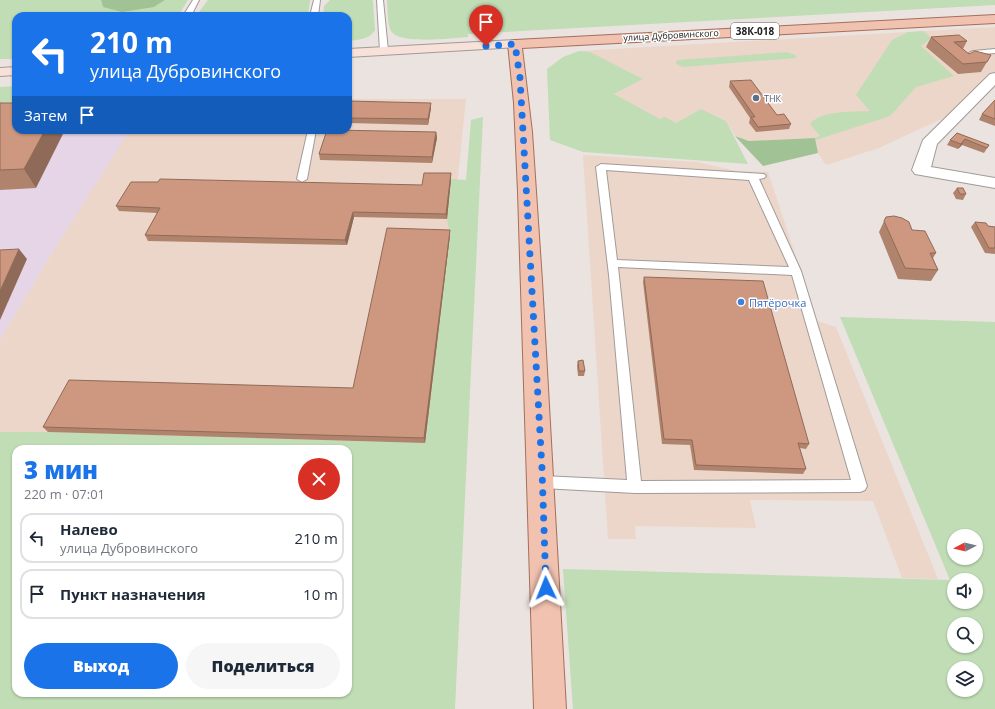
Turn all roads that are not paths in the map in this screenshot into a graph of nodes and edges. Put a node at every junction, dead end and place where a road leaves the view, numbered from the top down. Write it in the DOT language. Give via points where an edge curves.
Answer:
graph roads {
  1 [pos="196,0"];
  2 [pos="380,0"];
  3 [pos="316,1"];
  4 [pos="189,12"];
  5 [pos="315,12"];
  6 [pos="995,19"];
  7 [pos="515,44"];
  8 [pos="995,51"];
  9 [pos="384,52"];
  10 [pos="352,53"];
  11 [pos="972,53"];
  12 [pos="12,71"];
  13 [pos="0,72"];
  14 [pos="995,77"];
  15 [pos="311,134"];
  16 [pos="302,179"];
  17 [pos="995,182"];
  18 [pos="612,263"];
  19 [pos="796,271"];
  20 [pos="542,482"];
  21 [pos="635,487"];
  22 [pos="550,709"];
  1 -- 4 [label="lane"];
  2 -- 9 [label="lane"];
  3 -- 5 [label="lane"];
  6 -- 7 [label="main road, улица Дубровинского / 38К-018"];
  7 -- 9 [label="main road, улица Дубровинского / 38К-018"];
  7 -- 20 [label="main road" via="520,78"];
  8 -- 11 [label="lane"];
  9 -- 10 [label="main road, улица Дубровинского / 38К-018"];
  12 -- 13 [label="main road"];
  14 -- 17 [label="street" via="929,144 921,170"];
  15 -- 16 [label="lane"];
  18 -- 19 [label="lane"];
  18 -- 19 [label="lane" via="601,167 757,176"];
  18 -- 21 [label="lane"];
  19 -- 21 [label="lane" via="860,486"];
  20 -- 21 [label="lane"];
  20 -- 22 [label="main road"];
}
